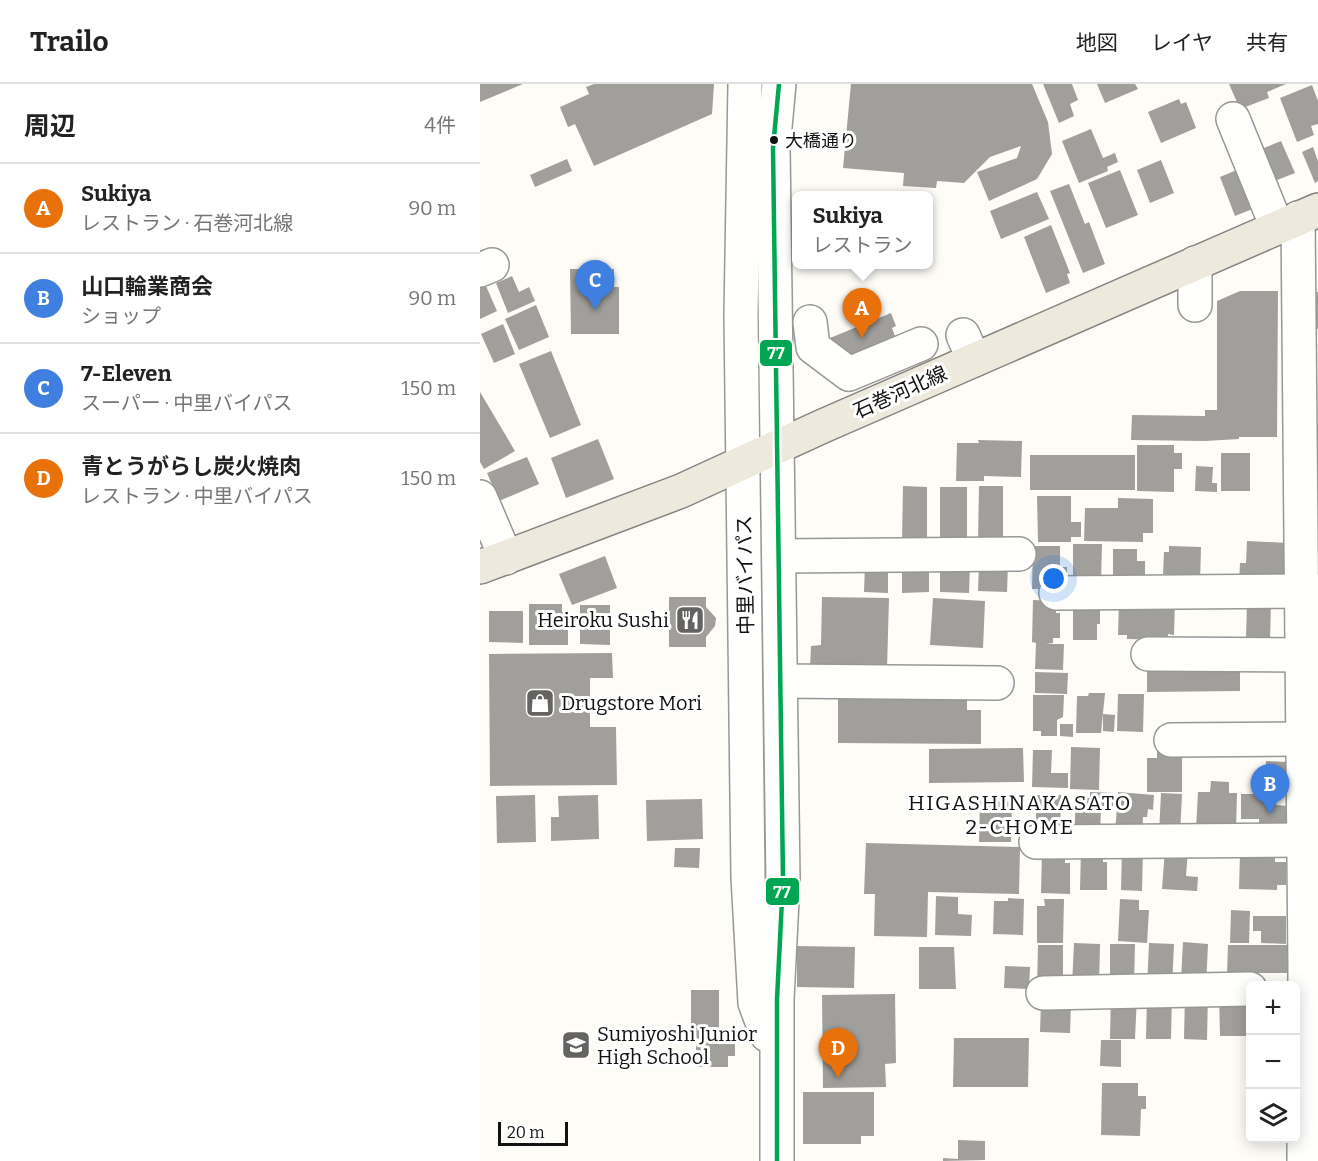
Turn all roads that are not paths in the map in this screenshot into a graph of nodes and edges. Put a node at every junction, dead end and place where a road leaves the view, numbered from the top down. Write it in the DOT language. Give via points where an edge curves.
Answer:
graph roads {
  1 [pos="745,84"];
  2 [pos="779,84"];
  3 [pos="1233,119"];
  4 [pos="1298,218"];
  5 [pos="1195,263"];
  6 [pos="1195,305"];
  7 [pos="810,322"];
  8 [pos="921,344"];
  9 [pos="1309,390"];
  10 [pos="778,448"];
  11 [pos="741,464"];
  12 [pos="1309,489"];
  13 [pos="480,497"];
  14 [pos="1019,554"];
  15 [pos="779,556"];
  16 [pos="493,562"];
  17 [pos="1309,591"];
  18 [pos="1056,593"];
  19 [pos="1148,654"];
  20 [pos="1302,655"];
  21 [pos="781,681"];
  22 [pos="998,683"];
  23 [pos="1303,739"];
  24 [pos="1171,740"];
  25 [pos="1304,840"];
  26 [pos="1036,842"];
  27 [pos="1300,988"];
  28 [pos="1246,989"];
  29 [pos="1043,993"];
  30 [pos="777,1062"];
  31 [pos="1309,1145"];
  32 [pos="777,1161"];
  1 -- 11 [label="street, 中里バイパス"];
  2 -- 10 [label="street, 中里バイパス" via="773,148"];
  3 -- 4 [label="street"];
  4 -- 5 [label="main road, 石巻河北線"];
  4 -- 9 [label="street"];
  5 -- 6 [label="street"];
  5 -- 10 [label="main road, 石巻河北線" via="968,348"];
  7 -- 8 [label="street" via="813,347 849,374"];
  9 -- 12 [label="street"];
  10 -- 11 [label="main road, 石巻河北線"];
  10 -- 15 [label="street, 中里バイパス"];
  11 -- 16 [label="main road, 石巻河北線" via="681,491"];
  11 -- 30 [label="street, 中里バイパス" via="754,1003"];
  12 -- 17 [label="street"];
  13 -- 16 [label="street"];
  14 -- 15 [label="street"];
  15 -- 21 [label="street, 中里バイパス"];
  17 -- 18 [label="street"];
  17 -- 20 [label="street"];
  19 -- 20 [label="street"];
  20 -- 23 [label="street"];
  21 -- 22 [label="street"];
  21 -- 30 [label="street, 中里バイパス" via="783,880"];
  23 -- 24 [label="street"];
  23 -- 25 [label="street"];
  25 -- 26 [label="street"];
  25 -- 27 [label="street"];
  27 -- 31 [label="street"];
  28 -- 29 [label="street"];
  30 -- 32 [label="street, 中里バイパス"];
}
